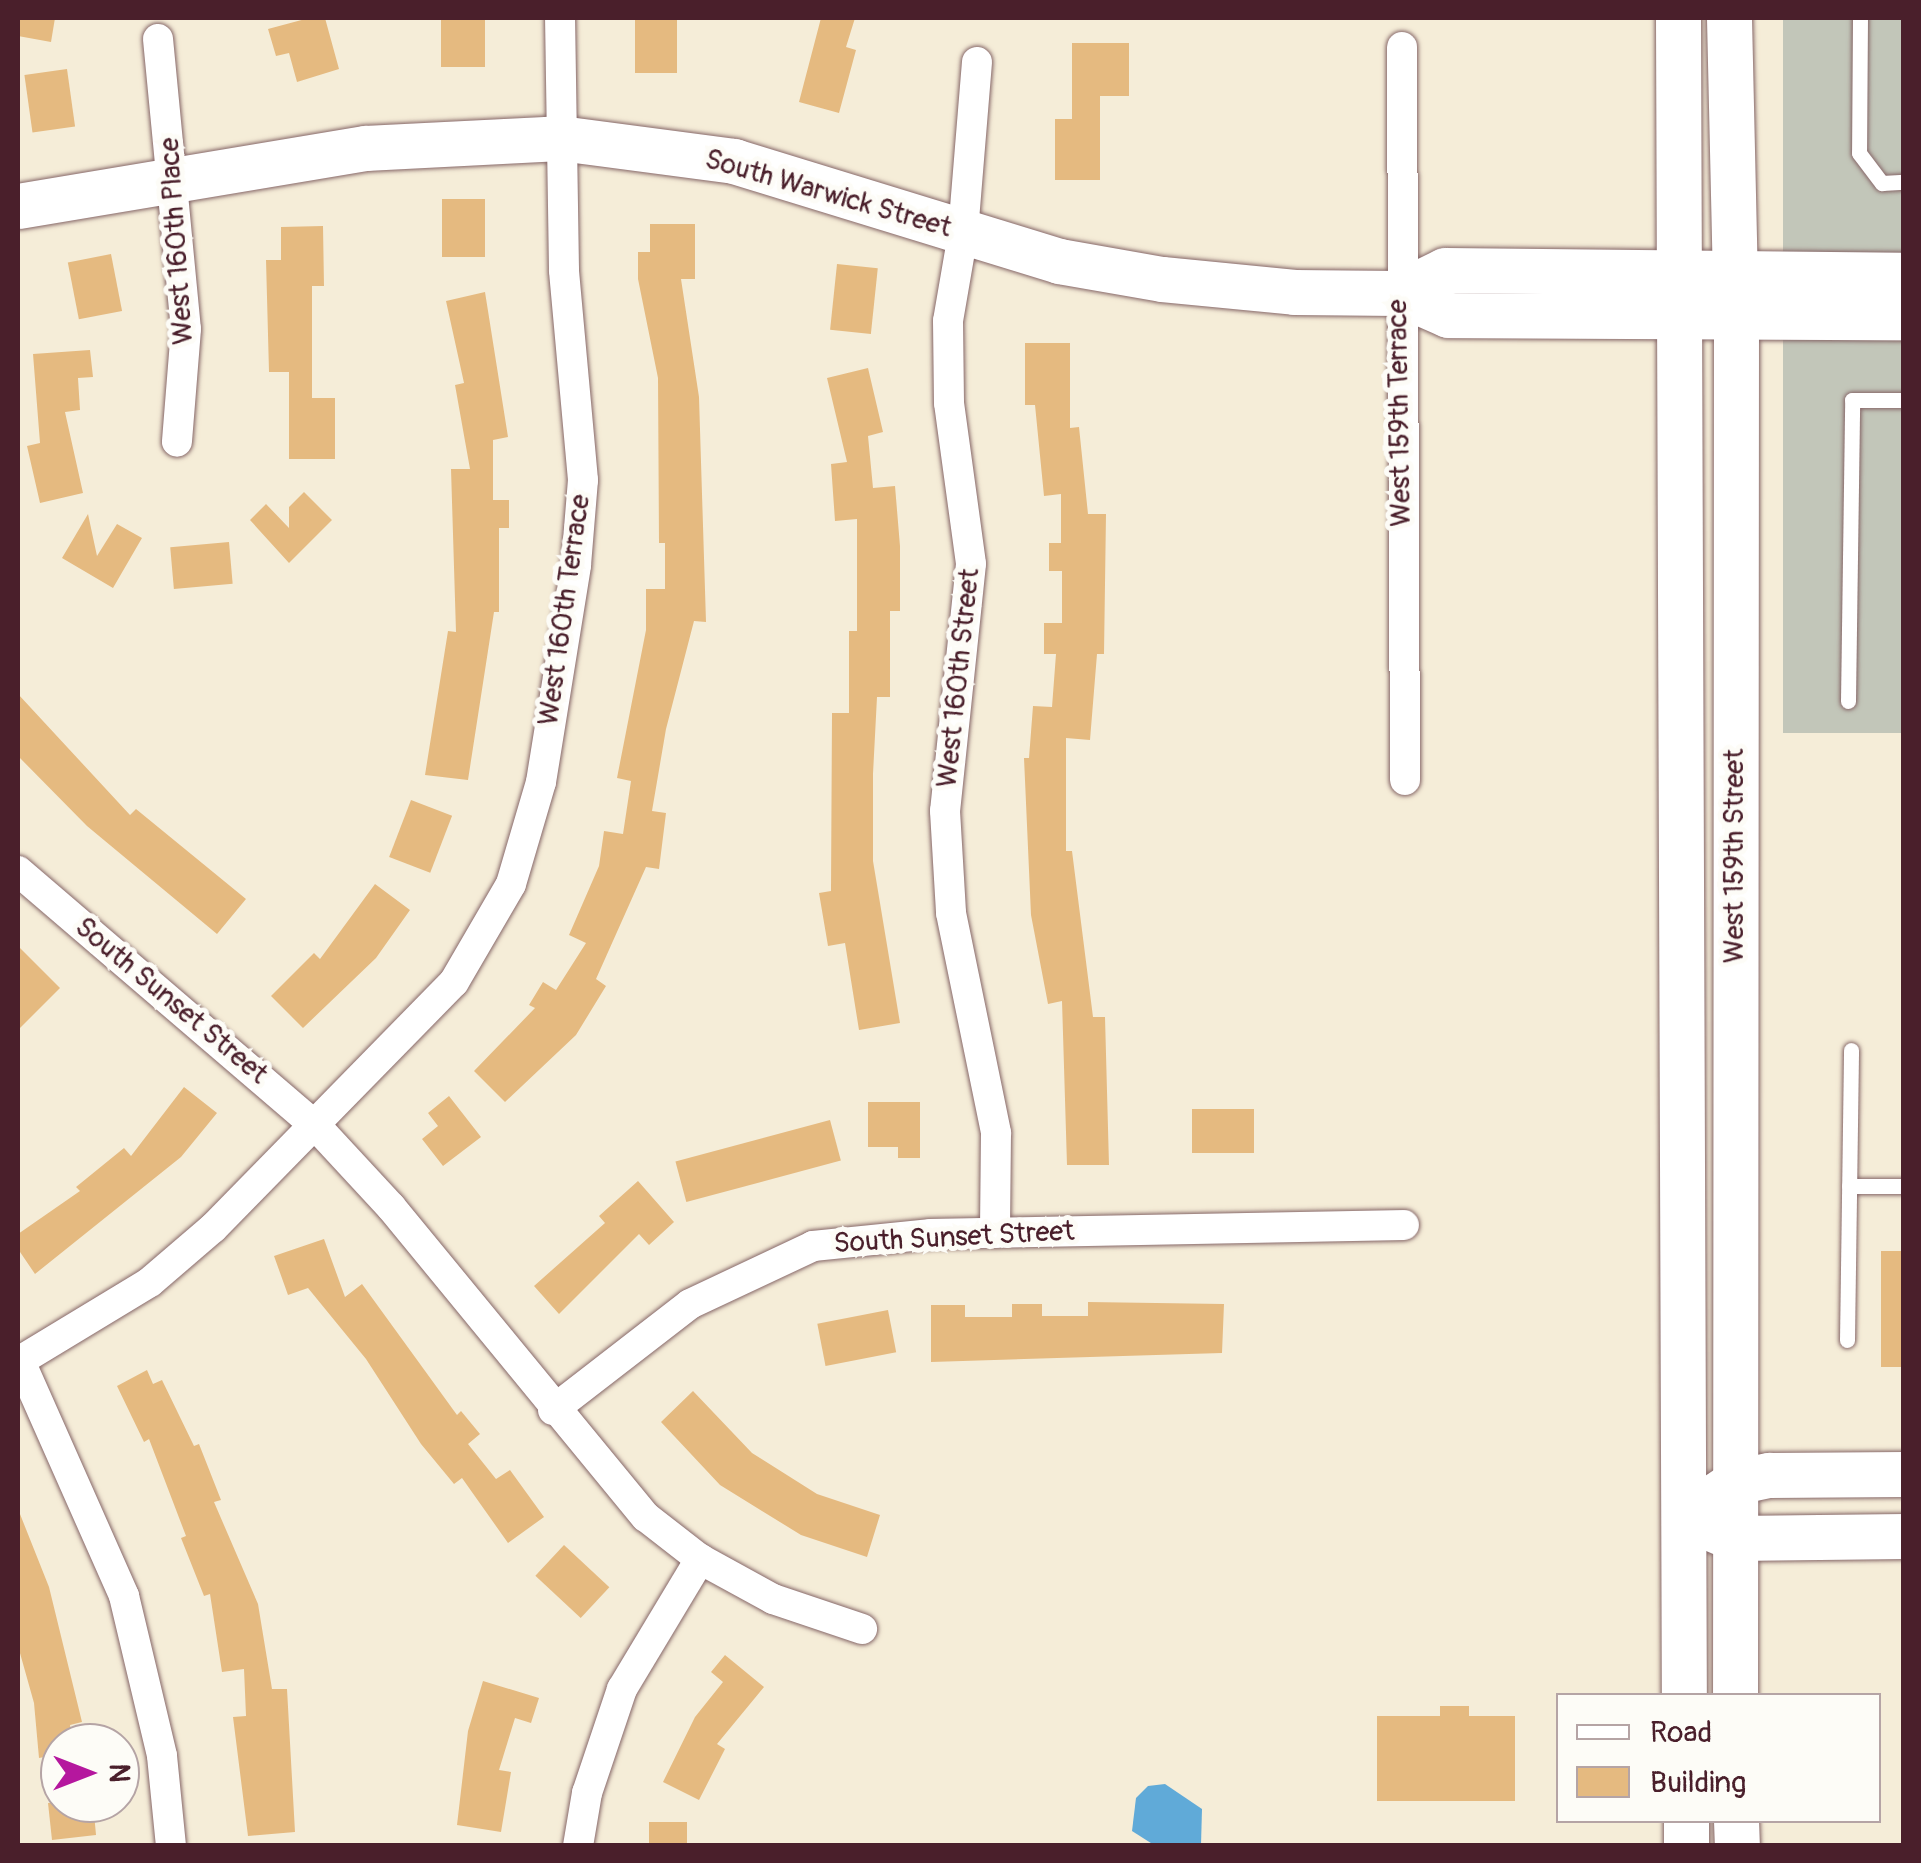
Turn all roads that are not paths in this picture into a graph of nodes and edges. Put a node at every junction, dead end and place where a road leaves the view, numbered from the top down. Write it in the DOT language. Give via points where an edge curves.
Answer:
graph roads {
  1 [pos="560,18"];
  2 [pos="1678,18"];
  3 [pos="1729,18"];
  4 [pos="1860,18"];
  5 [pos="158,39"];
  6 [pos="1402,47"];
  7 [pos="977,62"];
  8 [pos="560,138"];
  9 [pos="174,179"];
  10 [pos="1904,182"];
  11 [pos="18,206"];
  12 [pos="963,234"];
  13 [pos="1904,275"];
  14 [pos="1398,293"];
  15 [pos="1676,296"];
  16 [pos="1735,296"];
  17 [pos="1904,317"];
  18 [pos="1904,400"];
  19 [pos="177,442"];
  20 [pos="1848,701"];
  21 [pos="1405,780"];
  22 [pos="18,871"];
  23 [pos="1851,1050"];
  24 [pos="316,1126"];
  25 [pos="1849,1186"];
  26 [pos="1904,1186"];
  27 [pos="1404,1225"];
  28 [pos="995,1233"];
  29 [pos="1847,1340"];
  30 [pos="19,1362"];
  31 [pos="553,1410"];
  32 [pos="1904,1474"];
  33 [pos="1735,1482"];
  34 [pos="1682,1518"];
  35 [pos="1904,1536"];
  36 [pos="1734,1538"];
  37 [pos="700,1560"];
  38 [pos="862,1629"];
  39 [pos="1684,1693"];
  40 [pos="1736,1693"];
  41 [pos="171,1846"];
  42 [pos="578,1846"];
  1 -- 8 [label="street, West 160th Terrace"];
  2 -- 15 [label="main road, West 159th Street"];
  3 -- 16 [label="main road, West 159th Street"];
  4 -- 10 [label="lane" via="1859,153 1882,182"];
  5 -- 9 [label="street, West 160th Place"];
  6 -- 14 [label="street, West 159th Terrace"];
  7 -- 12 [label="street, West 160th Street"];
  8 -- 9 [label="main road, South Warwick Street" via="365,148"];
  8 -- 12 [label="main road, South Warwick Street" via="734,161"];
  8 -- 24 [label="street, West 160th Terrace" via="583,480 574,583 529,832 474,955 413,1029"];
  9 -- 11 [label="main road, South Warwick Street"];
  9 -- 19 [label="street, West 160th Place" via="186,329"];
  12 -- 14 [label="main road, South Warwick Street" via="1058,261 1162,279 1294,292"];
  12 -- 28 [label="street, West 160th Street" via="946,374 972,564 945,812 946,870 990,1088"];
  13 -- 16 [label="main road"];
  14 -- 15 [label="main road, South Warwick Street" via="1448,315"];
  14 -- 21 [label="street, West 159th Terrace"];
  15 -- 16 [label="main road, South Warwick Street"];
  15 -- 34 [label="main road, West 159th Street"];
  16 -- 17 [label="main road"];
  16 -- 33 [label="main road, West 159th Street"];
  18 -- 20 [label="lane" via="1852,400"];
  22 -- 24 [label="street, South Sunset Street"];
  23 -- 25 [label="lane"];
  24 -- 30 [label="street, West 160th Terrace" via="150,1282"];
  24 -- 31 [label="street, South Sunset Street" via="391,1207"];
  25 -- 26 [label="lane"];
  25 -- 29 [label="lane"];
  27 -- 28 [label="street, South Sunset Street"];
  28 -- 31 [label="street, South Sunset Street" via="864,1239 768,1262 690,1304"];
  30 -- 41 [label="street" via="124,1596 159,1740"];
  31 -- 37 [label="street, South Sunset Street" via="646,1518"];
  32 -- 33 [label="main road"];
  33 -- 34 [label="main road"];
  33 -- 36 [label="main road, West 159th Street"];
  34 -- 36 [label="main road"];
  34 -- 39 [label="main road, West 159th Street"];
  35 -- 36 [label="main road"];
  36 -- 40 [label="main road, West 159th Street"];
  37 -- 38 [label="street, South Sunset Street" via="773,1600"];
  37 -- 42 [label="street" via="622,1689 597,1758"];
}
